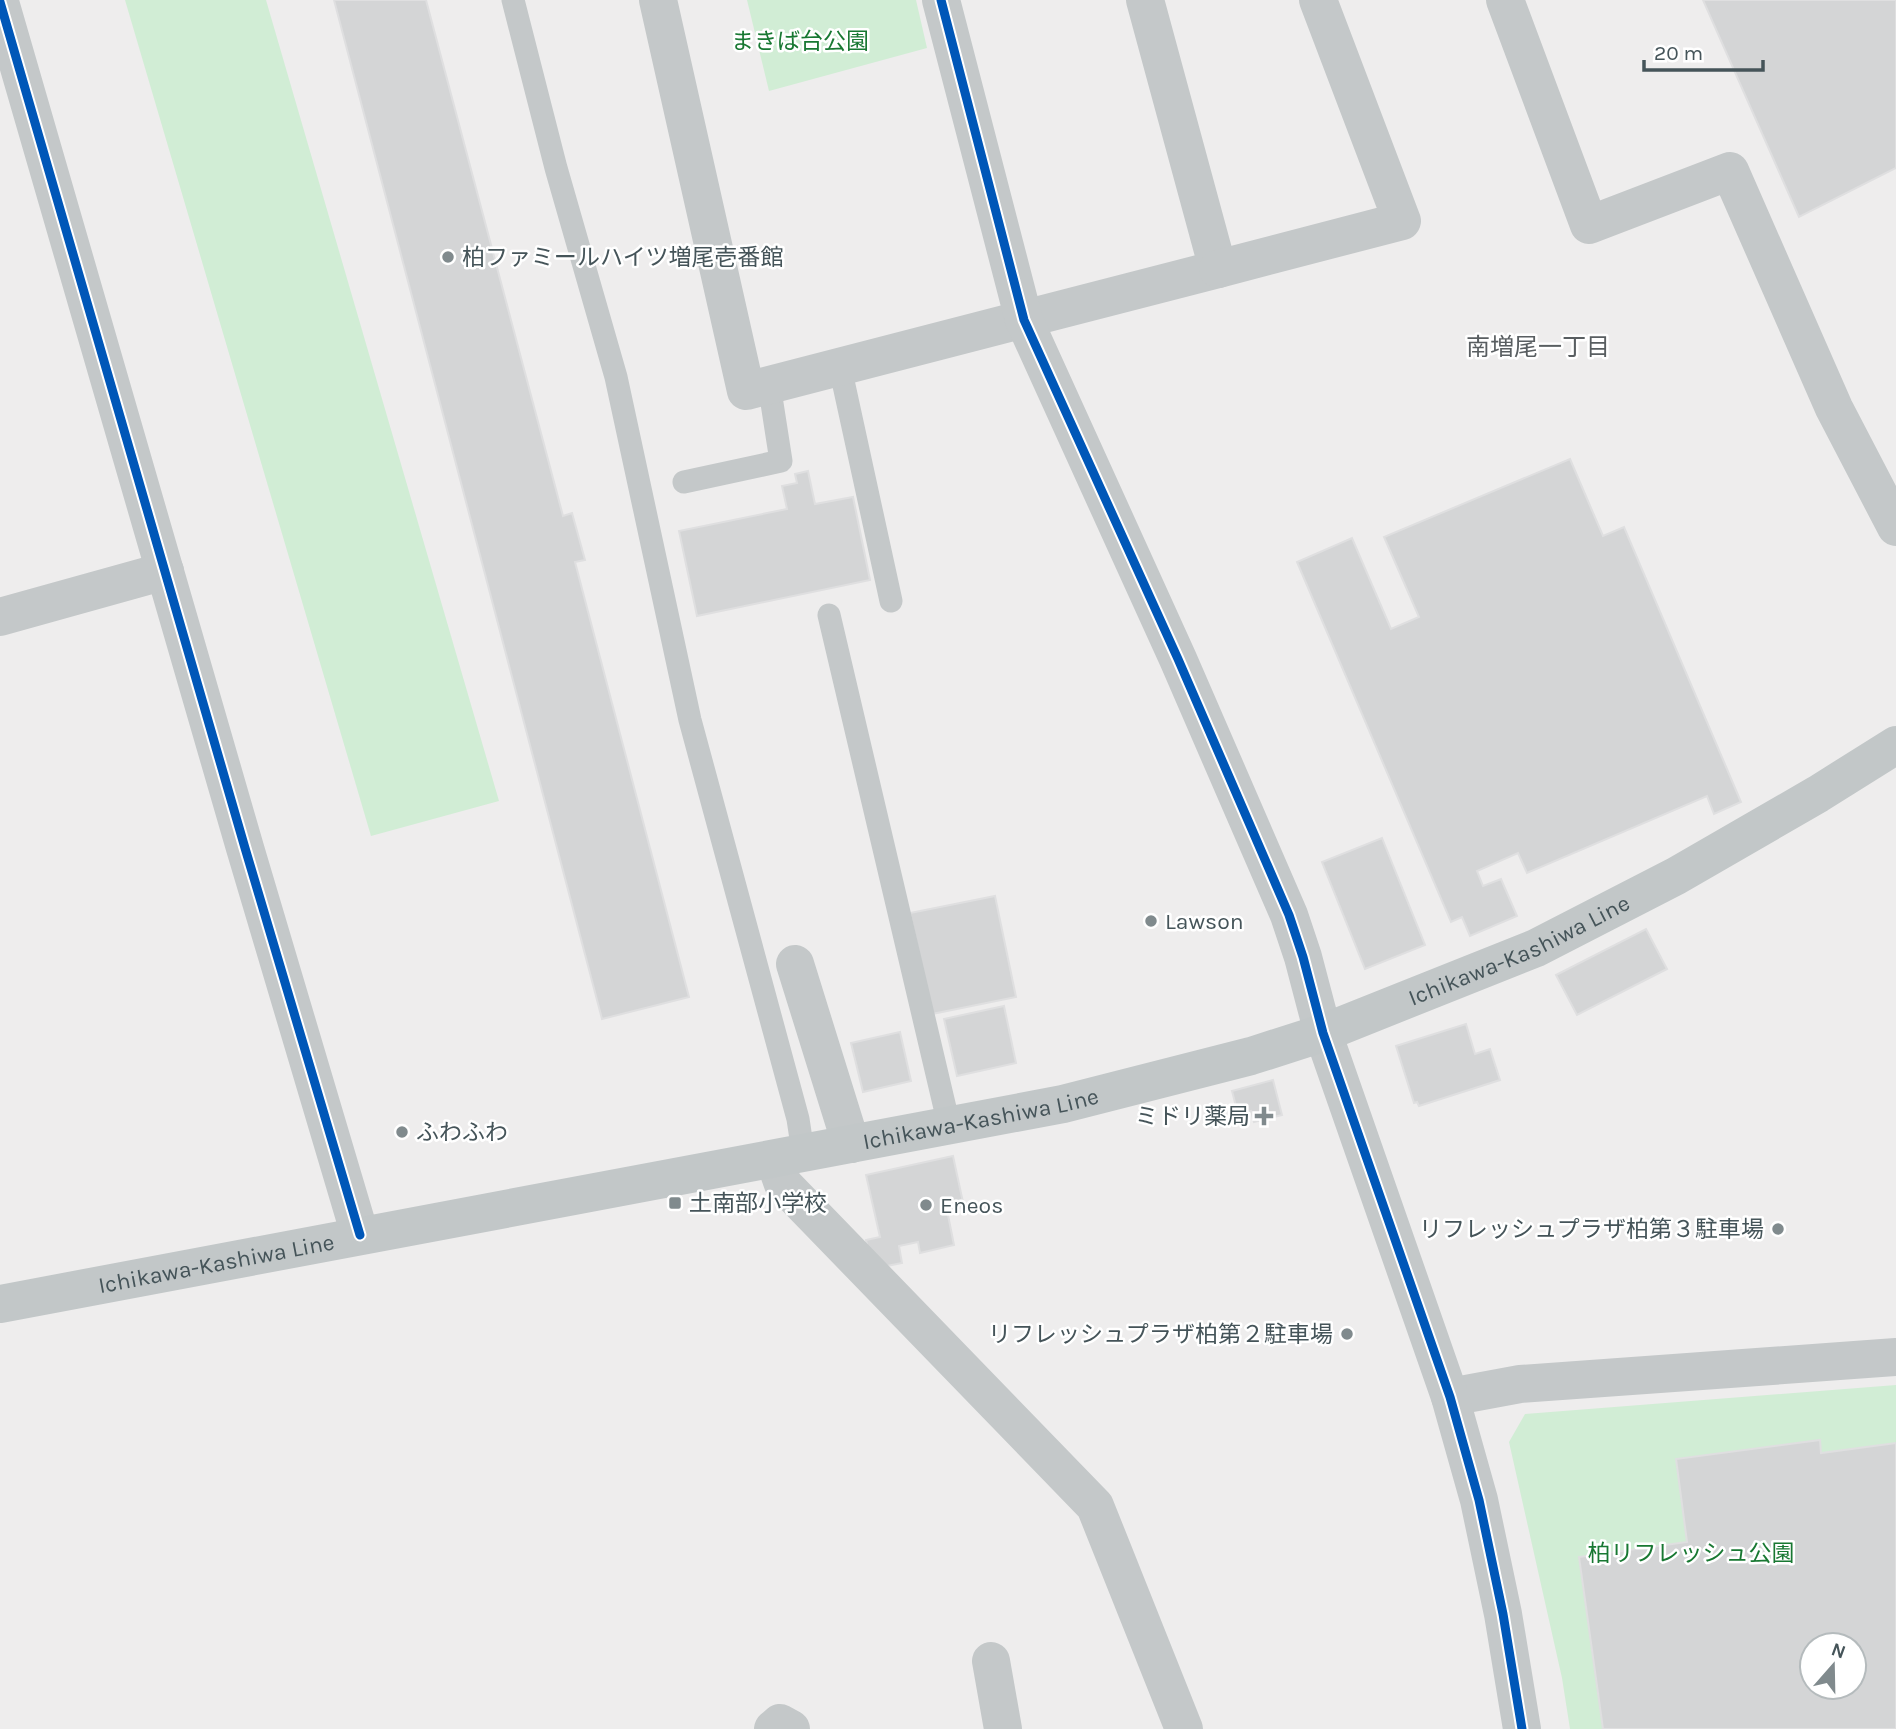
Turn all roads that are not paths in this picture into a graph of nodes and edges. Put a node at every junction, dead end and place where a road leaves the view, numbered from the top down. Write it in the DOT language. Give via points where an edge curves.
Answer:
graph roads {
  1 [pos="513,0"];
  2 [pos="658,0"];
  3 [pos="941,0"];
  4 [pos="1145,0"];
  5 [pos="1318,0"];
  6 [pos="1505,0"];
  7 [pos="0,2"];
  8 [pos="1218,269"];
  9 [pos="1024,320"];
  10 [pos="841,367"];
  11 [pos="769,384"];
  12 [pos="684,482"];
  13 [pos="1896,527"];
  14 [pos="165,571"];
  15 [pos="891,601"];
  16 [pos="829,615"];
  17 [pos="0,617"];
  18 [pos="1896,745"];
  19 [pos="795,964"];
  20 [pos="1323,1034"];
  21 [pos="949,1125"];
  22 [pos="851,1144"];
  23 [pos="789,1155"];
  24 [pos="360,1235"];
  25 [pos="0,1304"];
  26 [pos="1896,1357"];
  27 [pos="1450,1397"];
  28 [pos="991,1661"];
  29 [pos="773,1729"];
  30 [pos="791,1729"];
  31 [pos="1003,1729"];
  32 [pos="1184,1729"];
  33 [pos="1522,1729"];
  1 -- 23 [label="lane" via="616,377 690,719 798,1119"];
  2 -- 11 [label="street" via="746,391"];
  3 -- 9 [label="street"];
  4 -- 8 [label="street"];
  5 -- 8 [label="street" via="1402,221"];
  6 -- 13 [label="street" via="1589,225 1730,171 1834,408"];
  7 -- 14 [label="street"];
  8 -- 9 [label="street"];
  9 -- 10 [label="street"];
  9 -- 20 [label="street" via="1289,915"];
  10 -- 11 [label="street"];
  10 -- 15 [label="lane"];
  11 -- 12 [label="lane" via="781,461"];
  14 -- 17 [label="street"];
  14 -- 24 [label="street"];
  16 -- 21 [label="lane"];
  18 -- 20 [label="main road, Ichikawa-Kashiwa Line" via="1676,876 1536,948"];
  19 -- 22 [label="street"];
  20 -- 21 [label="main road, Ichikawa-Kashiwa Line" via="1063,1104"];
  20 -- 27 [label="street"];
  21 -- 22 [label="main road, Ichikawa-Kashiwa Line"];
  22 -- 23 [label="main road, Ichikawa-Kashiwa Line"];
  23 -- 24 [label="main road, Ichikawa-Kashiwa Line"];
  23 -- 32 [label="street" via="783,1184 1096,1506"];
  24 -- 25 [label="main road, Ichikawa-Kashiwa Line"];
  26 -- 27 [label="street" via="1520,1384"];
  27 -- 33 [label="street" via="1479,1500"];
  28 -- 31 [label="street"];
  29 -- 30 [label="street" via="780,1723"];
}
